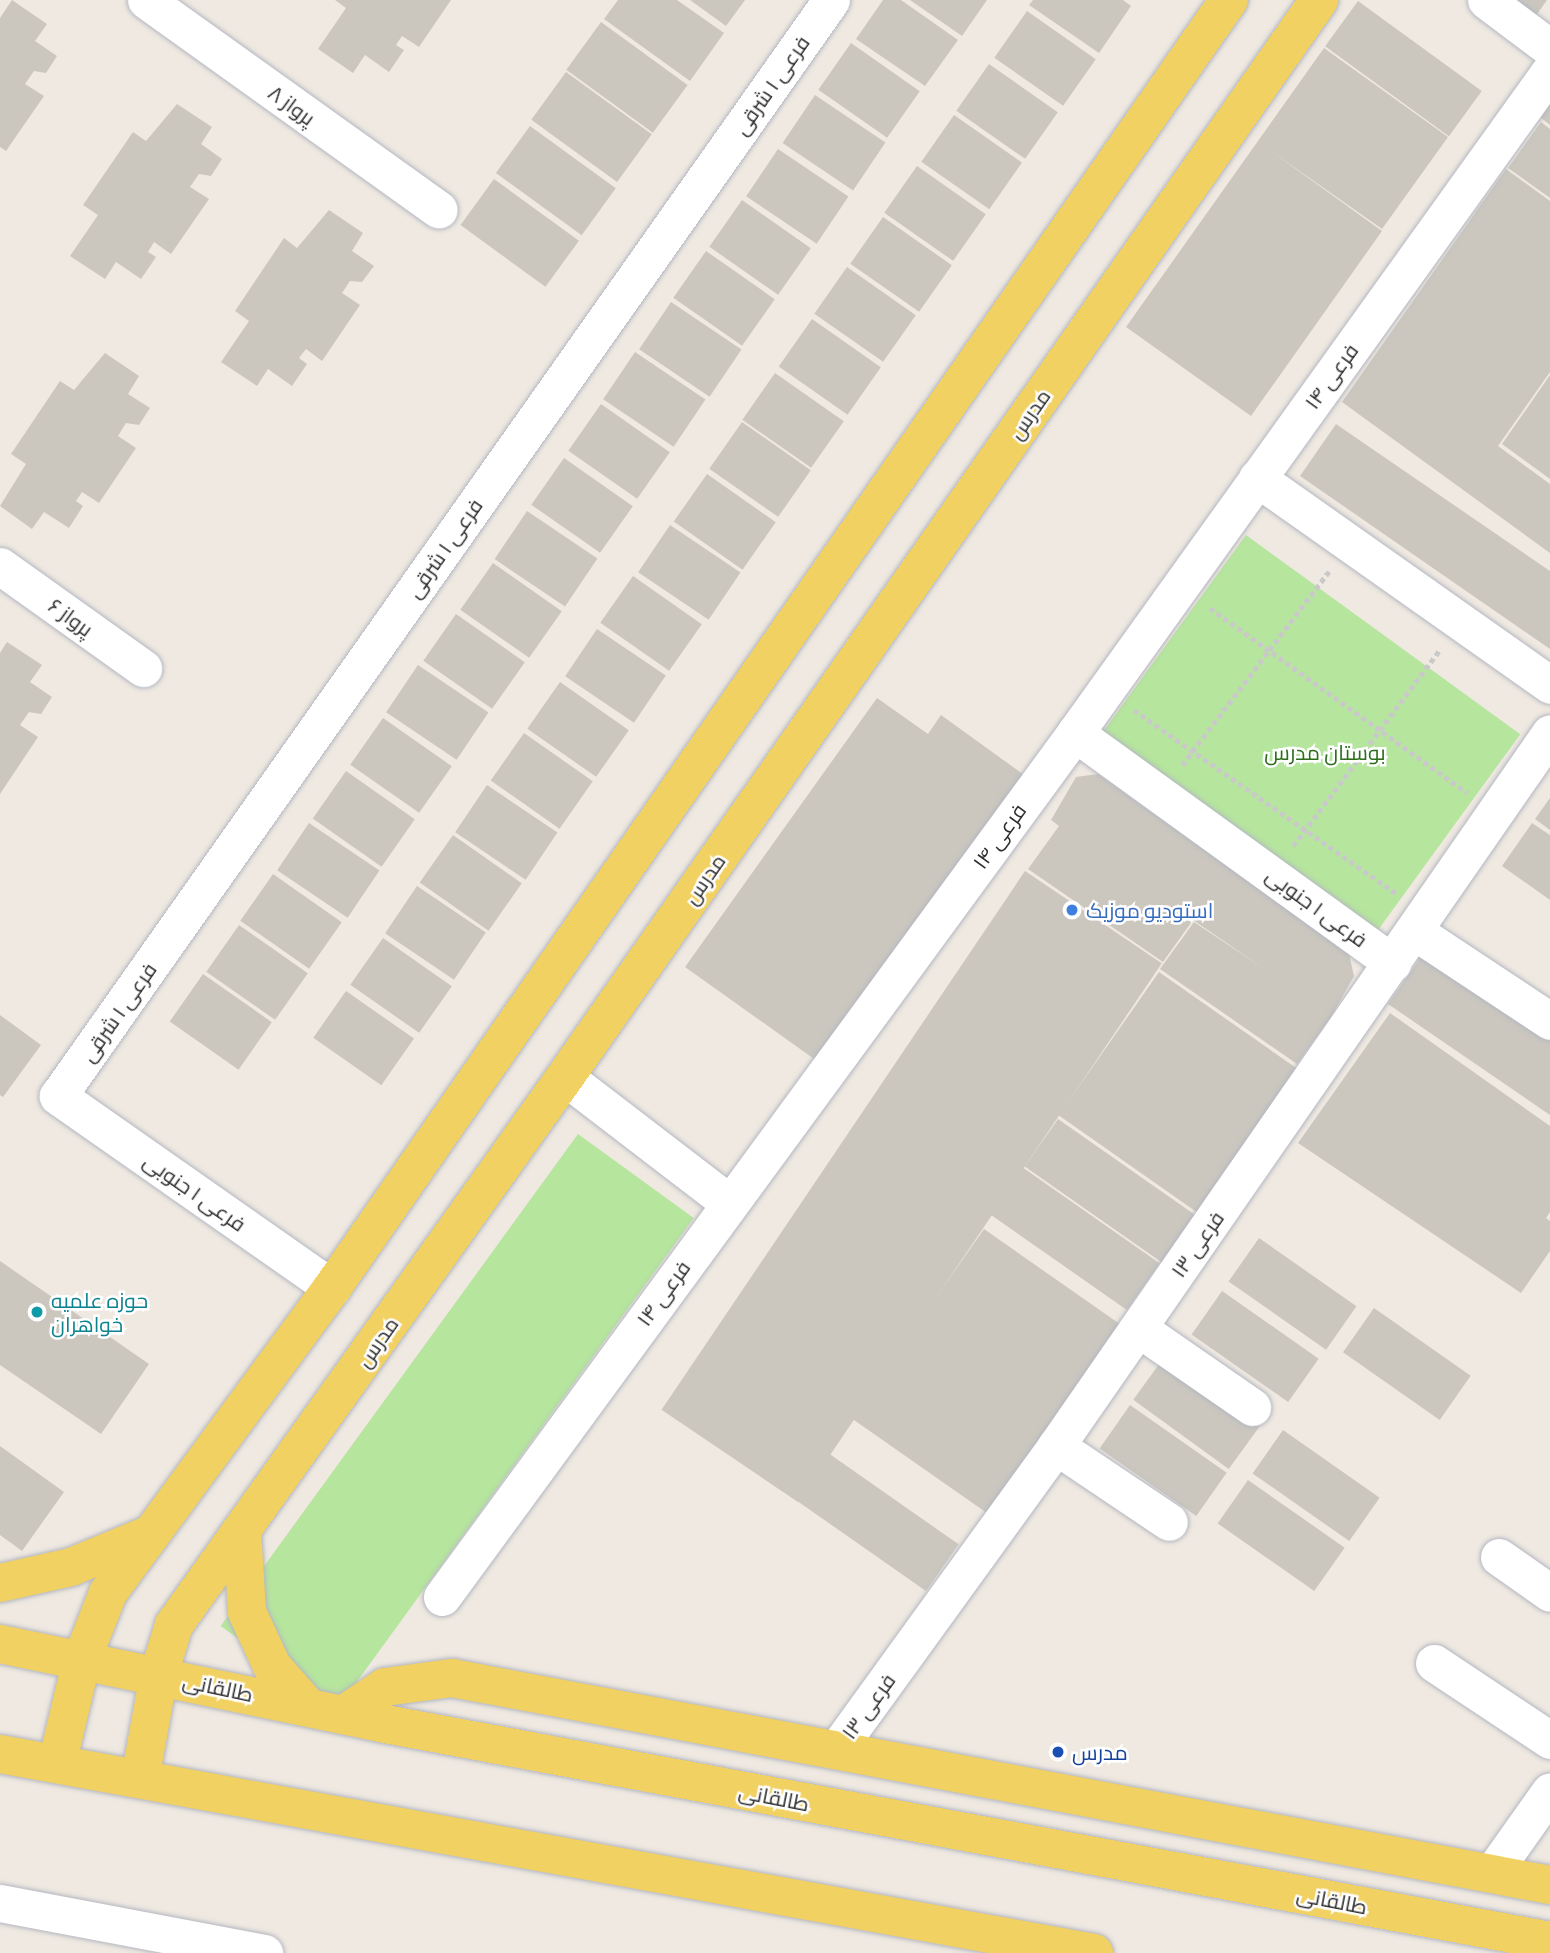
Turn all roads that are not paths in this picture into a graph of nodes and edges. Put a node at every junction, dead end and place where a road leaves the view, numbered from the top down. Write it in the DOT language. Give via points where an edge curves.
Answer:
graph roads {
  1 [pos="146,0"];
  2 [pos="831,0"];
  3 [pos="1229,0"];
  4 [pos="1319,0"];
  5 [pos="1486,0"];
  6 [pos="1550,48"];
  7 [pos="1550,71"];
  8 [pos="439,210"];
  9 [pos="1257,478"];
  10 [pos="0,566"];
  11 [pos="142,668"];
  12 [pos="1550,685"];
  13 [pos="1075,733"];
  14 [pos="1550,733"];
  15 [pos="1409,915"];
  16 [pos="1393,963"];
  17 [pos="1550,1021"];
  18 [pos="565,1077"];
  19 [pos="58,1096"];
  20 [pos="729,1203"];
  21 [pos="332,1288"];
  22 [pos="1138,1328"];
  23 [pos="1252,1407"];
  24 [pos="1056,1446"];
  25 [pos="1170,1522"];
  26 [pos="242,1530"];
  27 [pos="153,1533"];
  28 [pos="1499,1557"];
  29 [pos="0,1583"];
  30 [pos="1550,1593"];
  31 [pos="442,1597"];
  32 [pos="0,1644"];
  33 [pos="82,1659"];
  34 [pos="1434,1663"];
  35 [pos="159,1674"];
  36 [pos="326,1711"];
  37 [pos="1550,1740"];
  38 [pos="836,1750"];
  39 [pos="0,1754"];
  40 [pos="57,1764"];
  41 [pos="140,1779"];
  42 [pos="1550,1791"];
  43 [pos="1492,1873"];
  44 [pos="1550,1885"];
  45 [pos="0,1903"];
  46 [pos="1550,1941"];
  47 [pos="264,1953"];
  48 [pos="1094,1953"];
  1 -- 8 [label="street, پرواز ۸"];
  2 -- 19 [label="street, فرعی ۱ شرقی"];
  3 -- 21 [label="main road"];
  4 -- 18 [label="main road, مدرس"];
  5 -- 6 [label="street"];
  7 -- 9 [label="street, فرعی ۱۴"];
  9 -- 12 [label="street"];
  9 -- 13 [label="street, فرعی ۱۴"];
  10 -- 11 [label="street, پرواز ۶"];
  13 -- 16 [label="street, فرعی ۱ جنوبی"];
  13 -- 20 [label="street, فرعی ۱۴"];
  14 -- 15 [label="street, فرعی ۱۳"];
  15 -- 16 [label="street, فرعی ۱۳"];
  15 -- 17 [label="street"];
  16 -- 22 [label="street, فرعی ۱۳"];
  18 -- 20 [label="street"];
  18 -- 26 [label="main road, مدرس"];
  19 -- 21 [label="street, فرعی ۱ جنوبی"];
  20 -- 31 [label="street, فرعی ۱۴"];
  21 -- 27 [label="main road"];
  22 -- 23 [label="street"];
  22 -- 24 [label="street, فرعی ۱۳"];
  24 -- 25 [label="street"];
  24 -- 38 [label="street, فرعی ۱۳"];
  26 -- 35 [label="main road, مدرس" via="174,1626"];
  26 -- 36 [label="main road" via="247,1612 272,1666"];
  27 -- 29 [label="main road" via="71,1567"];
  27 -- 33 [label="main road" via="108,1593"];
  28 -- 30 [label="street"];
  32 -- 33 [label="main road, طالقانی"];
  33 -- 35 [label="main road, طالقانی"];
  33 -- 40 [label="main road"];
  34 -- 37 [label="street"];
  35 -- 36 [label="main road, طالقانی"];
  35 -- 41 [label="main road, مدرس"];
  36 -- 38 [label="main road" via="385,1688 452,1678"];
  36 -- 46 [label="main road, طالقانی"];
  38 -- 43 [label="main road"];
  39 -- 40 [label="main road"];
  40 -- 41 [label="main road"];
  41 -- 48 [label="main road"];
  42 -- 43 [label="street"];
  43 -- 44 [label="main road"];
  45 -- 47 [label="street"];
}
